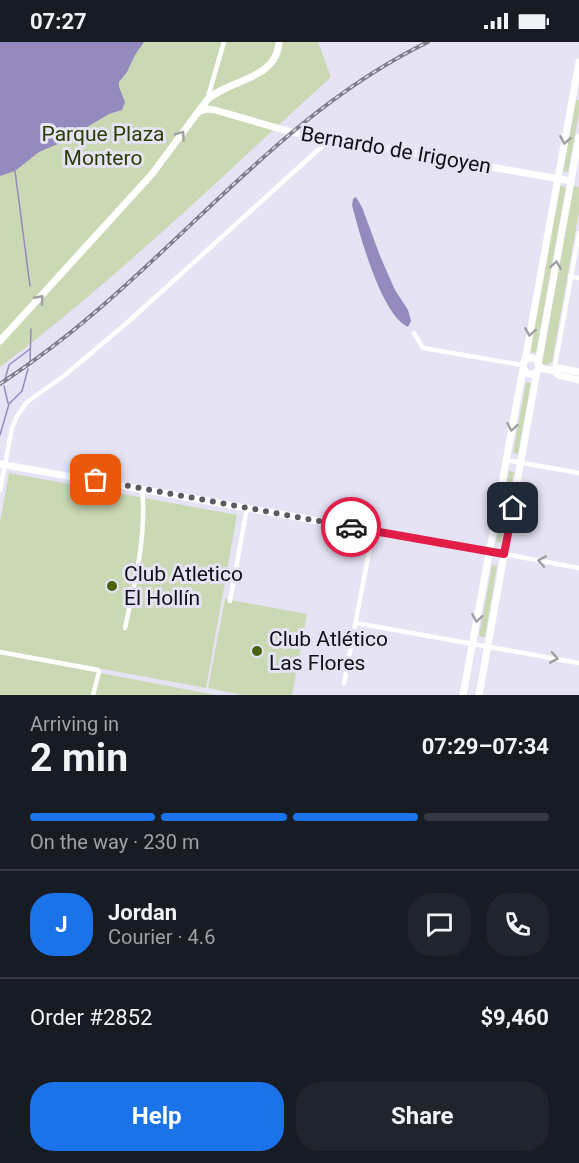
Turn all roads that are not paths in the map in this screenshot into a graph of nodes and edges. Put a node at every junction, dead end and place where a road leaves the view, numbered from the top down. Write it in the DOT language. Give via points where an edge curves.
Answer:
graph roads {
  1 [pos="224,42"];
  2 [pos="279,42"];
  3 [pos="579,62"];
  4 [pos="577,86"];
  5 [pos="207,100"];
  6 [pos="215,110"];
  7 [pos="198,112"];
  8 [pos="579,137"];
  9 [pos="330,140"];
  10 [pos="558,179"];
  11 [pos="575,182"];
  12 [pos="579,233"];
  13 [pos="570,276"];
  14 [pos="579,278"];
  15 [pos="414,333"];
  16 [pos="0,341"];
  17 [pos="523,365"];
  18 [pos="538,367"];
  19 [pos="554,371"];
  20 [pos="579,372"];
  21 [pos="579,380"];
  22 [pos="506,460"];
  23 [pos="521,462"];
  24 [pos="2,465"];
  25 [pos="579,474"];
  26 [pos="142,488"];
  27 [pos="0,490"];
  28 [pos="247,508"];
  29 [pos="373,531"];
  30 [pos="490,552"];
  31 [pos="504,554"];
  32 [pos="579,568"];
  33 [pos="230,600"];
  34 [pos="356,623"];
  35 [pos="125,628"];
  36 [pos="473,644"];
  37 [pos="488,646"];
  38 [pos="0,652"];
  39 [pos="579,663"];
  40 [pos="344,683"];
  41 [pos="93,695"];
  42 [pos="463,695"];
  43 [pos="479,695"];
  1 -- 5 [label="street"];
  2 -- 5 [label="main road" via="274,58 262,72 218,90"];
  3 -- 4 [label="main road"];
  4 -- 10 [label="main road, one-way"];
  5 -- 6 [label="main road"];
  5 -- 7 [label="main road"];
  6 -- 7 [label="main road, Bernardo de Irigoyen"];
  6 -- 9 [label="main road, Bernardo de Irigoyen"];
  16 -- 7 [label="main road, one-way" via="152,174"];
  8 -- 11 [label="main road"];
  9 -- 10 [label="main road, Bernardo de Irigoyen"];
  9 -- 24 [label="street" via="128,322 27,402 12,428"];
  10 -- 11 [label="main road, Bernardo de Irigoyen"];
  10 -- 17 [label="main road, one-way"];
  18 -- 11 [label="main road, one-way"];
  12 -- 13 [label="street"];
  13 -- 14 [label="street"];
  13 -- 19 [label="street"];
  15 -- 17 [label="street" via="423,348"];
  17 -- 18 [label="main road" via="530,374"];
  17 -- 18 [label="main road" via="534,358"];
  17 -- 22 [label="main road, one-way"];
  18 -- 19 [label="main road"];
  18 -- 23 [label="main road"];
  19 -- 20 [label="main road" via="560,368"];
  19 -- 21 [label="main road"];
  22 -- 23 [label="street"];
  22 -- 30 [label="main road"];
  23 -- 25 [label="street"];
  23 -- 31 [label="main road"];
  24 -- 26 [label="main road"];
  24 -- 27 [label="street"];
  26 -- 28 [label="main road"];
  26 -- 35 [label="street" via="143,530"];
  28 -- 29 [label="main road"];
  28 -- 33 [label="street"];
  29 -- 30 [label="main road"];
  29 -- 34 [label="street"];
  30 -- 31 [label="main road"];
  30 -- 36 [label="main road, one-way"];
  32 -- 31 [label="street, one-way"];
  31 -- 37 [label="main road"];
  34 -- 36 [label="street"];
  34 -- 40 [label="street"];
  36 -- 37 [label="street"];
  36 -- 42 [label="main road"];
  37 -- 39 [label="street, one-way"];
  37 -- 43 [label="main road"];
  38 -- 41 [label="street" via="98,670"];
}
